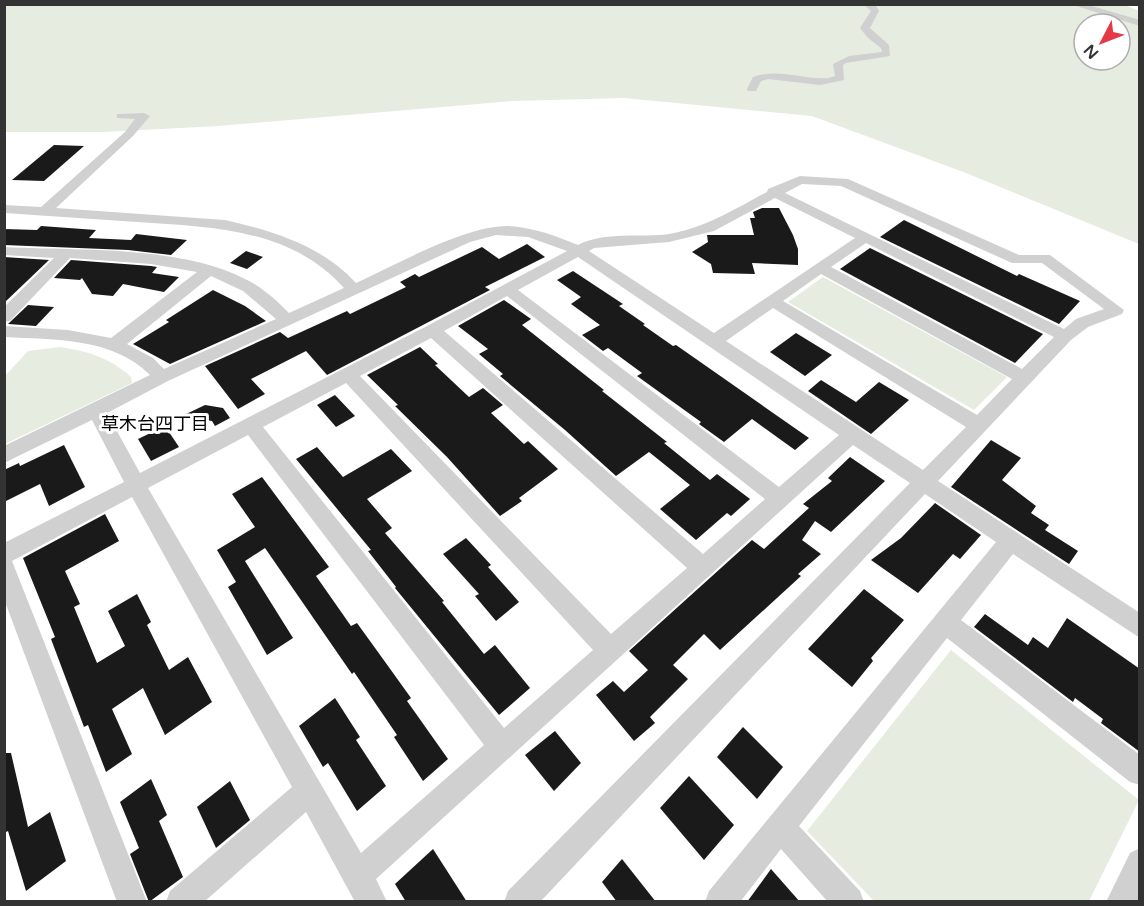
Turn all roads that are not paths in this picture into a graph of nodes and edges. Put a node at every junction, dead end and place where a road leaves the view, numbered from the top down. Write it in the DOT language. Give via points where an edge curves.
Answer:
graph roads {
  1 [pos="1074,4"];
  2 [pos="868,5"];
  3 [pos="1140,23"];
  4 [pos="752,89"];
  5 [pos="121,116"];
  6 [pos="773,192"];
  7 [pos="4,209"];
  8 [pos="45,211"];
  9 [pos="864,238"];
  10 [pos="4,250"];
  11 [pos="578,250"];
  12 [pos="65,255"];
  13 [pos="821,268"];
  14 [pos="209,270"];
  15 [pos="507,289"];
  16 [pos="354,290"];
  17 [pos="772,301"];
  18 [pos="4,317"];
  19 [pos="287,321"];
  20 [pos="433,330"];
  21 [pos="4,331"];
  22 [pos="1065,336"];
  23 [pos="714,341"];
  24 [pos="115,344"];
  25 [pos="347,375"];
  26 [pos="162,377"];
  27 [pos="1024,378"];
  28 [pos="96,410"];
  29 [pos="251,425"];
  30 [pos="980,426"];
  31 [pos="852,434"];
  32 [pos="4,455"];
  33 [pos="925,483"];
  34 [pos="136,485"];
  35 [pos="780,499"];
  36 [pos="1011,540"];
  37 [pos="4,554"];
  38 [pos="4,568"];
  39 [pos="703,568"];
  40 [pos="945,622"];
  41 [pos="1140,627"];
  42 [pos="610,650"];
  43 [pos="502,747"];
  44 [pos="1140,772"];
  45 [pos="309,790"];
  46 [pos="780,827"];
  47 [pos="1140,862"];
  48 [pos="358,875"];
  49 [pos="132,902"];
  50 [pos="181,902"];
  51 [pos="372,902"];
  52 [pos="519,902"];
  53 [pos="720,902"];
  54 [pos="849,902"];
  55 [pos="1121,902"];
  1 -- 3 [label="street"];
  2 -- 4 [label="street" via="875,11 865,28 886,47 887,54 843,60 838,64 840,78 835,80 821,82 770,74 757,79"];
  5 -- 8 [label="street" via="144,116"];
  6 -- 9 [label="street"];
  6 -- 11 [label="street" via="709,228 669,238 591,244"];
  6 -- 22 [label="street" via="800,180 843,182 1017,260 1045,258 1116,310 1082,323"];
  7 -- 8 [label="street"];
  8 -- 16 [label="street" via="225,224 259,231 320,261"];
  9 -- 13 [label="street"];
  9 -- 22 [label="street"];
  10 -- 12 [label="street"];
  11 -- 15 [label="street"];
  11 -- 16 [label="street" via="526,233 497,231 465,239"];
  11 -- 23 [label="street"];
  12 -- 14 [label="street" via="136,259"];
  12 -- 18 [label="street"];
  13 -- 17 [label="street"];
  13 -- 27 [label="street"];
  14 -- 19 [label="street" via="235,280 267,300"];
  14 -- 24 [label="street"];
  15 -- 20 [label="street"];
  15 -- 35 [label="street"];
  16 -- 19 [label="street"];
  17 -- 23 [label="street"];
  17 -- 30 [label="street"];
  19 -- 26 [label="street"];
  20 -- 25 [label="street"];
  20 -- 39 [label="street"];
  21 -- 24 [label="street"];
  22 -- 27 [label="street"];
  23 -- 31 [label="street"];
  24 -- 26 [label="street"];
  25 -- 29 [label="street"];
  25 -- 42 [label="street"];
  26 -- 28 [label="street"];
  27 -- 30 [label="street"];
  28 -- 32 [label="street"];
  28 -- 34 [label="street"];
  29 -- 34 [label="street"];
  29 -- 43 [label="street"];
  30 -- 33 [label="street"];
  31 -- 33 [label="street"];
  31 -- 35 [label="street"];
  33 -- 36 [label="street"];
  33 -- 52 [label="street"];
  34 -- 37 [label="street"];
  34 -- 45 [label="street"];
  35 -- 39 [label="street"];
  36 -- 40 [label="street"];
  36 -- 41 [label="street"];
  38 -- 49 [label="street"];
  39 -- 42 [label="street"];
  40 -- 44 [label="street"];
  40 -- 46 [label="street"];
  42 -- 43 [label="street"];
  43 -- 48 [label="street"];
  45 -- 48 [label="street"];
  45 -- 50 [label="street"];
  46 -- 53 [label="street"];
  46 -- 54 [label="street"];
  47 -- 55 [label="street"];
  48 -- 51 [label="street"];
}
